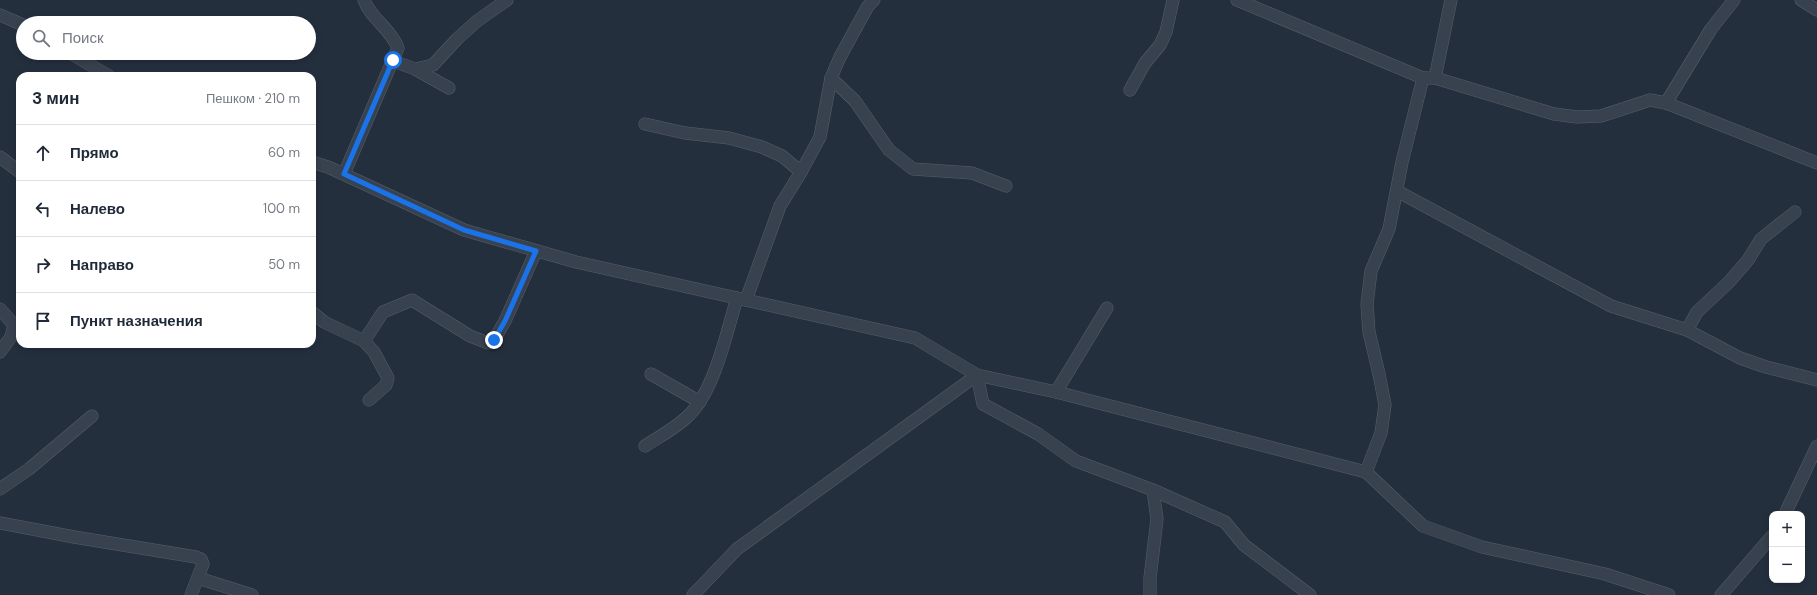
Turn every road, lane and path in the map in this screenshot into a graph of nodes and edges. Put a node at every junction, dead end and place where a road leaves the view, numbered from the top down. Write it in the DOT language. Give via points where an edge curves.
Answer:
graph roads {
  1 [pos="364,0"];
  2 [pos="507,0"];
  3 [pos="874,0"];
  4 [pos="1173,0"];
  5 [pos="1237,0"];
  6 [pos="1451,0"];
  7 [pos="1734,0"];
  8 [pos="1801,0"];
  9 [pos="1817,10"];
  10 [pos="0,15"];
  11 [pos="16,22"];
  12 [pos="82,60"];
  13 [pos="393,60"];
  14 [pos="415,69"];
  15 [pos="102,72"];
  16 [pos="831,78"];
  17 [pos="1422,78"];
  18 [pos="1435,78"];
  19 [pos="449,88"];
  20 [pos="1130,90"];
  21 [pos="1666,103"];
  22 [pos="645,124"];
  23 [pos="0,157"];
  24 [pos="1817,163"];
  25 [pos="316,164"];
  26 [pos="16,169"];
  27 [pos="801,172"];
  28 [pos="344,174"];
  29 [pos="1006,186"];
  30 [pos="1397,191"];
  31 [pos="1795,212"];
  32 [pos="536,251"];
  33 [pos="741,299"];
  34 [pos="1107,308"];
  35 [pos="0,309"];
  36 [pos="316,315"];
  37 [pos="1687,330"];
  38 [pos="364,341"];
  39 [pos="0,352"];
  40 [pos="650,374"];
  41 [pos="977,375"];
  42 [pos="1817,380"];
  43 [pos="1056,392"];
  44 [pos="369,400"];
  45 [pos="700,402"];
  46 [pos="92,416"];
  47 [pos="645,446"];
  48 [pos="1817,446"];
  49 [pos="1366,472"];
  50 [pos="0,489"];
  51 [pos="1153,490"];
  52 [pos="1786,511"];
  53 [pos="0,523"];
  54 [pos="1769,539"];
  55 [pos="198,578"];
  56 [pos="191,595"];
  57 [pos="252,595"];
  58 [pos="693,595"];
  59 [pos="1150,595"];
  60 [pos="1310,595"];
  61 [pos="1670,595"];
  62 [pos="1721,595"];
  1 -- 13 [label="street" via="368,11 395,39 398,48"];
  2 -- 14 [label="street" via="477,21 433,65"];
  3 -- 16 [label="street" via="840,57"];
  4 -- 20 [label="street" via="1166,32 1160,45"];
  5 -- 17 [label="street"];
  6 -- 18 [label="street"];
  7 -- 21 [label="street" via="1711,29"];
  8 -- 9 [label="street"];
  10 -- 11 [label="street"];
  12 -- 15 [label="street"];
  13 -- 14 [label="street"];
  13 -- 28 [label="street"];
  14 -- 19 [label="street"];
  16 -- 27 [label="street" via="820,137"];
  16 -- 29 [label="street" via="855,101 889,150 913,169 972,173"];
  17 -- 18 [label="street"];
  17 -- 30 [label="street"];
  18 -- 21 [label="street" via="1554,114 1577,117 1600,116 1650,100"];
  21 -- 24 [label="street"];
  22 -- 27 [label="street" via="685,133 729,138 762,147 782,156"];
  23 -- 26 [label="street"];
  25 -- 28 [label="street"];
  27 -- 33 [label="street" via="780,206"];
  28 -- 32 [label="street" via="464,230"];
  30 -- 37 [label="street" via="1611,306"];
  30 -- 49 [label="street" via="1389,229 1371,271 1367,304 1369,332 1385,406 1381,433"];
  31 -- 37 [label="street" via="1761,239 1748,260 1697,312"];
  32 -- 33 [label="street"];
  32 -- 38 [label="street" via="494,340 488,343 470,336 412,300 383,312"];
  33 -- 41 [label="street" via="915,338"];
  33 -- 45 [label="street"];
  34 -- 43 [label="street"];
  35 -- 39 [label="street" via="14,325 11,337"];
  36 -- 38 [label="street" via="324,322"];
  37 -- 42 [label="street" via="1740,358"];
  38 -- 44 [label="street" via="374,352 388,378 386,385"];
  40 -- 45 [label="street"];
  41 -- 43 [label="street"];
  41 -- 51 [label="street" via="983,404 1038,434 1076,461"];
  41 -- 58 [label="street" via="737,549"];
  43 -- 49 [label="street"];
  45 -- 47 [label="street" via="681,422"];
  46 -- 50 [label="street" via="29,469"];
  48 -- 52 [label="street"];
  49 -- 61 [label="street" via="1423,526 1482,547 1605,574"];
  51 -- 59 [label="street" via="1157,519"];
  51 -- 60 [label="street" via="1225,522 1244,545"];
  53 -- 55 [label="street" via="196,557 202,559 203,564"];
  54 -- 62 [label="street"];
  55 -- 56 [label="street"];
  55 -- 57 [label="street"];
}
